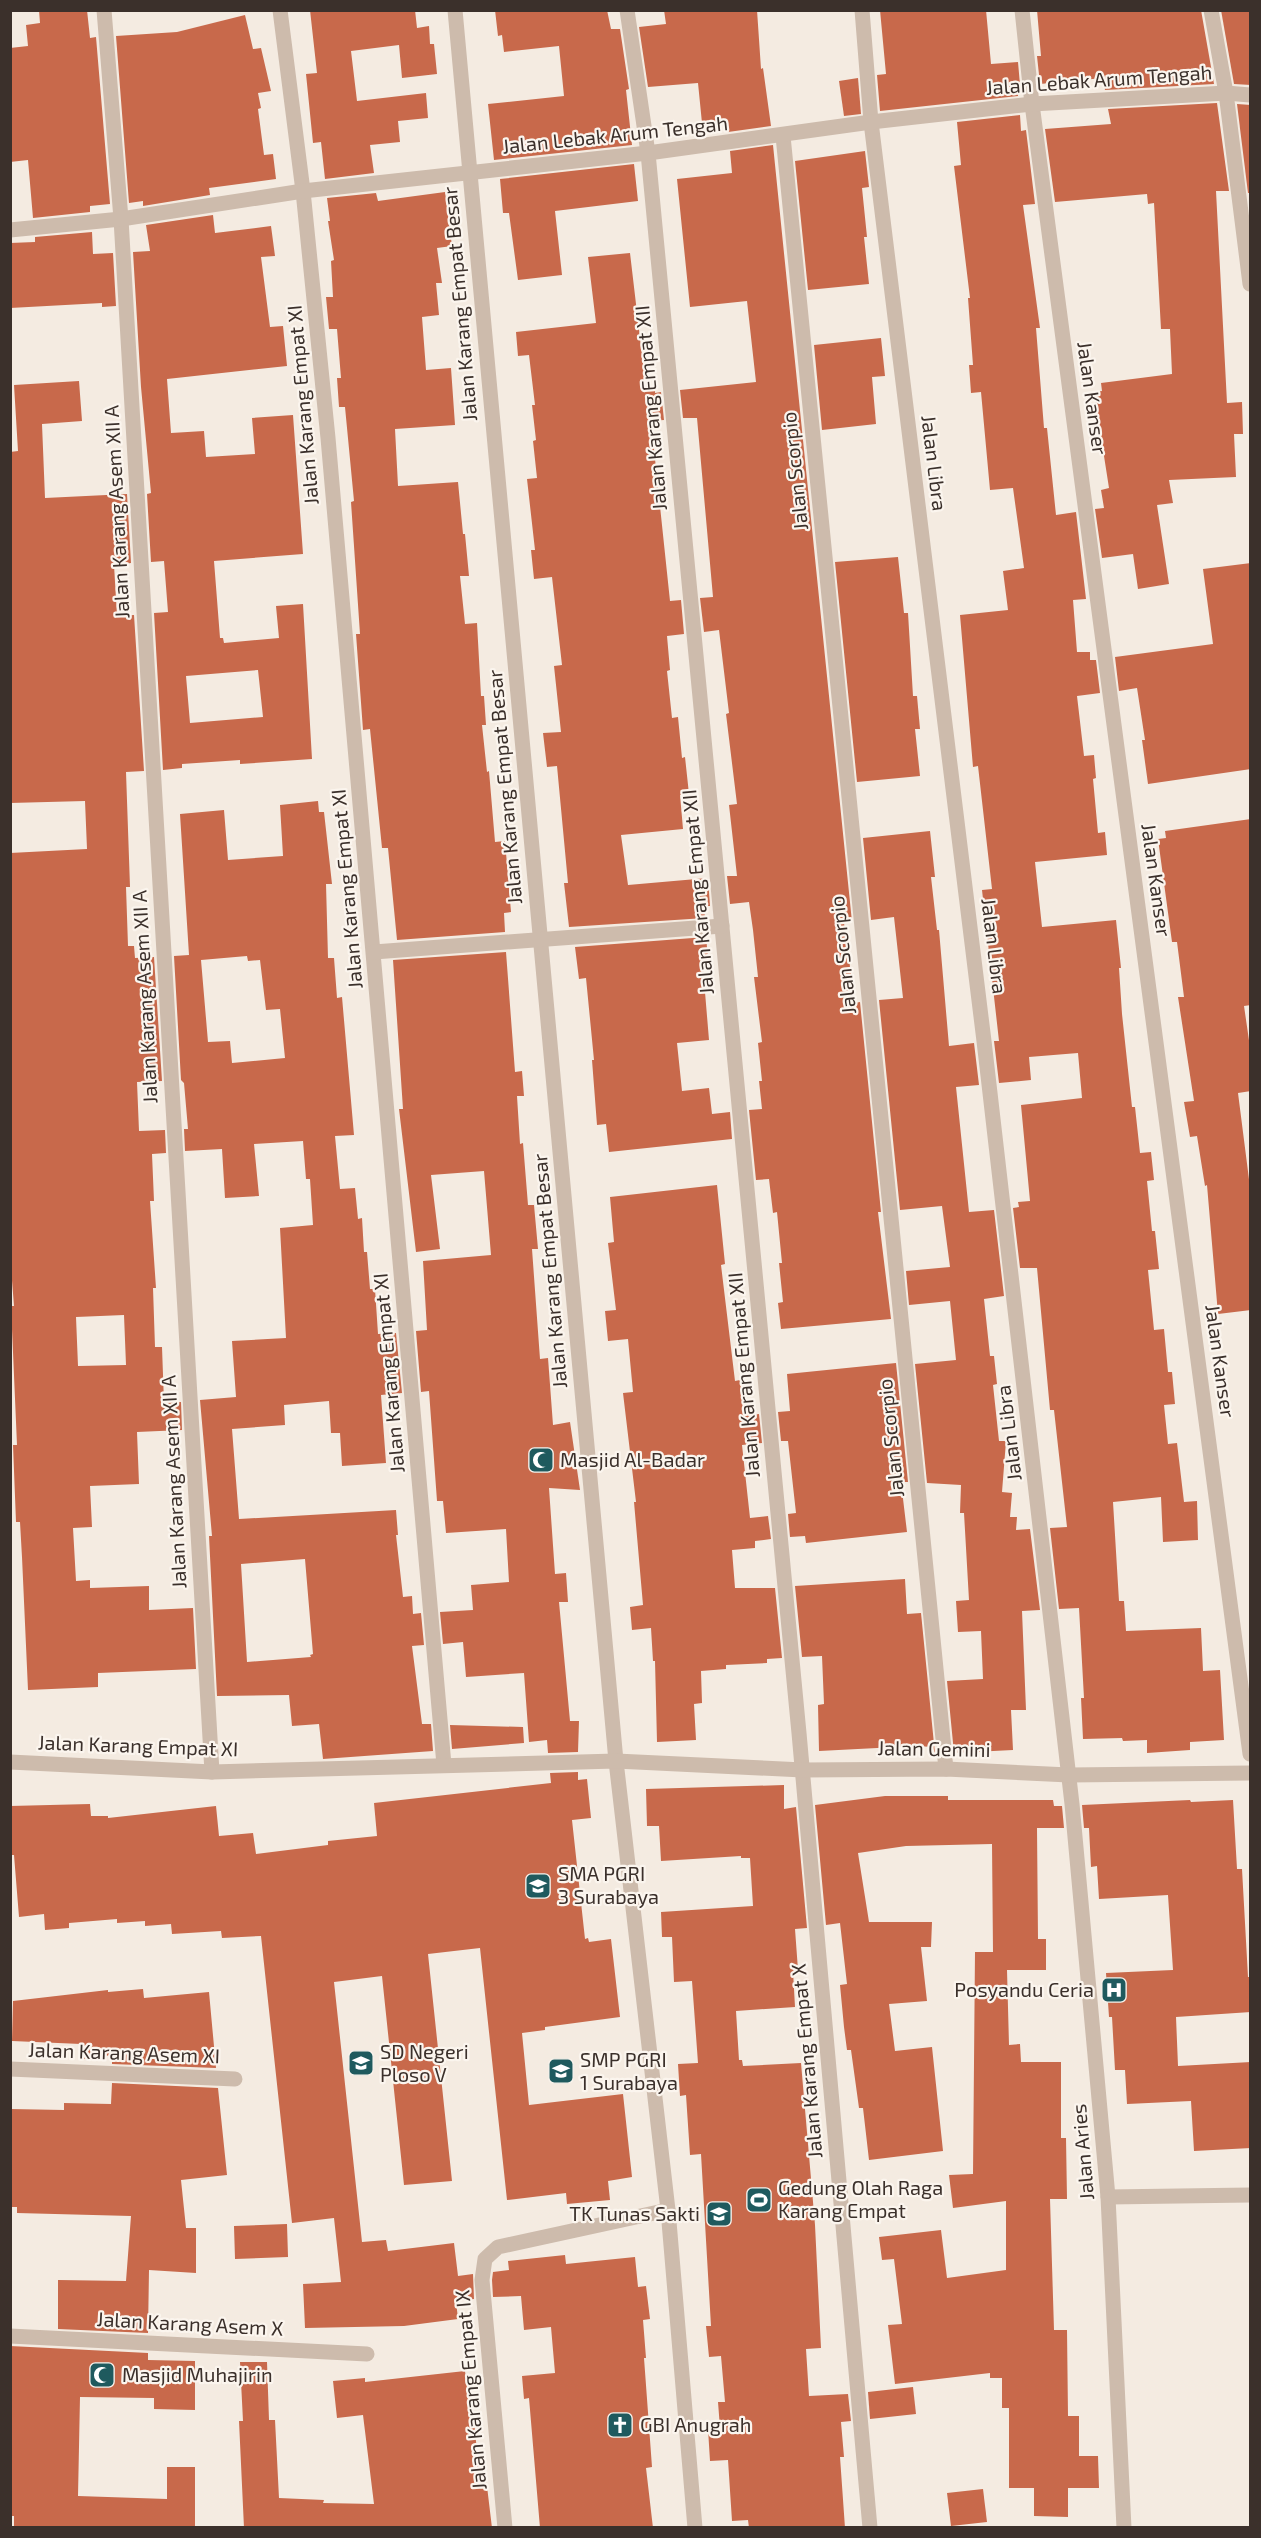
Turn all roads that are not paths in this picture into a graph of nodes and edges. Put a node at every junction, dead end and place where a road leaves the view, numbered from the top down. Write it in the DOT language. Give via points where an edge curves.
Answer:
graph roads {
  1 [pos="104,10"];
  2 [pos="280,10"];
  3 [pos="455,10"];
  4 [pos="627,10"];
  5 [pos="862,10"];
  6 [pos="1022,10"];
  7 [pos="1211,10"];
  8 [pos="1226,93"];
  9 [pos="1251,95"];
  10 [pos="1032,104"];
  11 [pos="871,122"];
  12 [pos="783,136"];
  13 [pos="648,153"];
  14 [pos="469,172"];
  15 [pos="303,191"];
  16 [pos="1245,203"];
  17 [pos="120,219"];
  18 [pos="10,230"];
  19 [pos="1251,284"];
  20 [pos="722,926"];
  21 [pos="541,940"];
  22 [pos="374,952"];
  23 [pos="1251,1754"];
  24 [pos="616,1761"];
  25 [pos="10,1762"];
  26 [pos="444,1765"];
  27 [pos="946,1769"];
  28 [pos="802,1770"];
  29 [pos="212,1772"];
  30 [pos="1251,1773"];
  31 [pos="1069,1775"];
  32 [pos="10,2069"];
  33 [pos="235,2079"];
  34 [pos="1251,2195"];
  35 [pos="1108,2198"];
  36 [pos="668,2210"];
  37 [pos="10,2336"];
  38 [pos="367,2355"];
  39 [pos="505,2528"];
  40 [pos="695,2528"];
  41 [pos="870,2528"];
  42 [pos="1124,2528"];
  1 -- 17 [label="street, Jalan Karang Asem XII A"];
  2 -- 15 [label="street, Jalan Karang Empat XI"];
  3 -- 14 [label="street, Jalan Karang Empat Besar"];
  4 -- 13 [label="street, Jalan Karang Empat XII"];
  5 -- 11 [label="street, Jalan Libra"];
  6 -- 10 [label="street, Jalan Kanser"];
  7 -- 8 [label="street"];
  8 -- 9 [label="street, Jalan Lebak Arum Tengah"];
  8 -- 10 [label="street, Jalan Lebak Arum Tengah"];
  8 -- 16 [label="street"];
  10 -- 11 [label="street, Jalan Lebak Arum Tengah"];
  10 -- 23 [label="street, Jalan Kanser"];
  11 -- 12 [label="street, Jalan Lebak Arum Tengah"];
  11 -- 31 [label="street, Jalan Libra" via="983,1029"];
  12 -- 13 [label="street, Jalan Lebak Arum Tengah"];
  12 -- 27 [label="street, Jalan Scorpio"];
  13 -- 14 [label="street, Jalan Lebak Arum Tengah"];
  13 -- 20 [label="street, Jalan Karang Empat XII"];
  14 -- 15 [label="street, Jalan Lebak Arum Tengah"];
  14 -- 21 [label="street, Jalan Karang Empat Besar"];
  15 -- 17 [label="street, Jalan Lebak Arum Tengah"];
  15 -- 22 [label="street, Jalan Karang Empat XI"];
  16 -- 19 [label="street"];
  17 -- 18 [label="street, Jalan Lebak Arum Tengah"];
  17 -- 29 [label="street, Jalan Karang Asem XII A"];
  20 -- 21 [label="street"];
  20 -- 28 [label="street, Jalan Karang Empat XII"];
  21 -- 22 [label="street"];
  21 -- 24 [label="street, Jalan Karang Empat Besar"];
  22 -- 26 [label="street, Jalan Karang Empat XI"];
  24 -- 26 [label="street, Jalan Karang Empat XI"];
  24 -- 28 [label="street, Jalan Gemini"];
  24 -- 36 [label="street, Jalan Karang Empat Besar"];
  25 -- 29 [label="street, Jalan Karang Empat XI"];
  26 -- 29 [label="street, Jalan Karang Empat XI"];
  27 -- 28 [label="street, Jalan Gemini"];
  27 -- 31 [label="street, Jalan Gemini"];
  28 -- 41 [label="street, Jalan Karang Empat X"];
  30 -- 31 [label="street, Jalan Gemini"];
  31 -- 35 [label="street, Jalan Aries"];
  32 -- 33 [label="street, Jalan Karang Asem XI"];
  34 -- 35 [label="street"];
  35 -- 42 [label="street, Jalan Aries"];
  36 -- 39 [label="street, Jalan Karang Empat IX" via="498,2247 485,2259 482,2280"];
  36 -- 40 [label="street, Jalan Karang Empat Besar"];
  37 -- 38 [label="street, Jalan Karang Asem X"];
}
